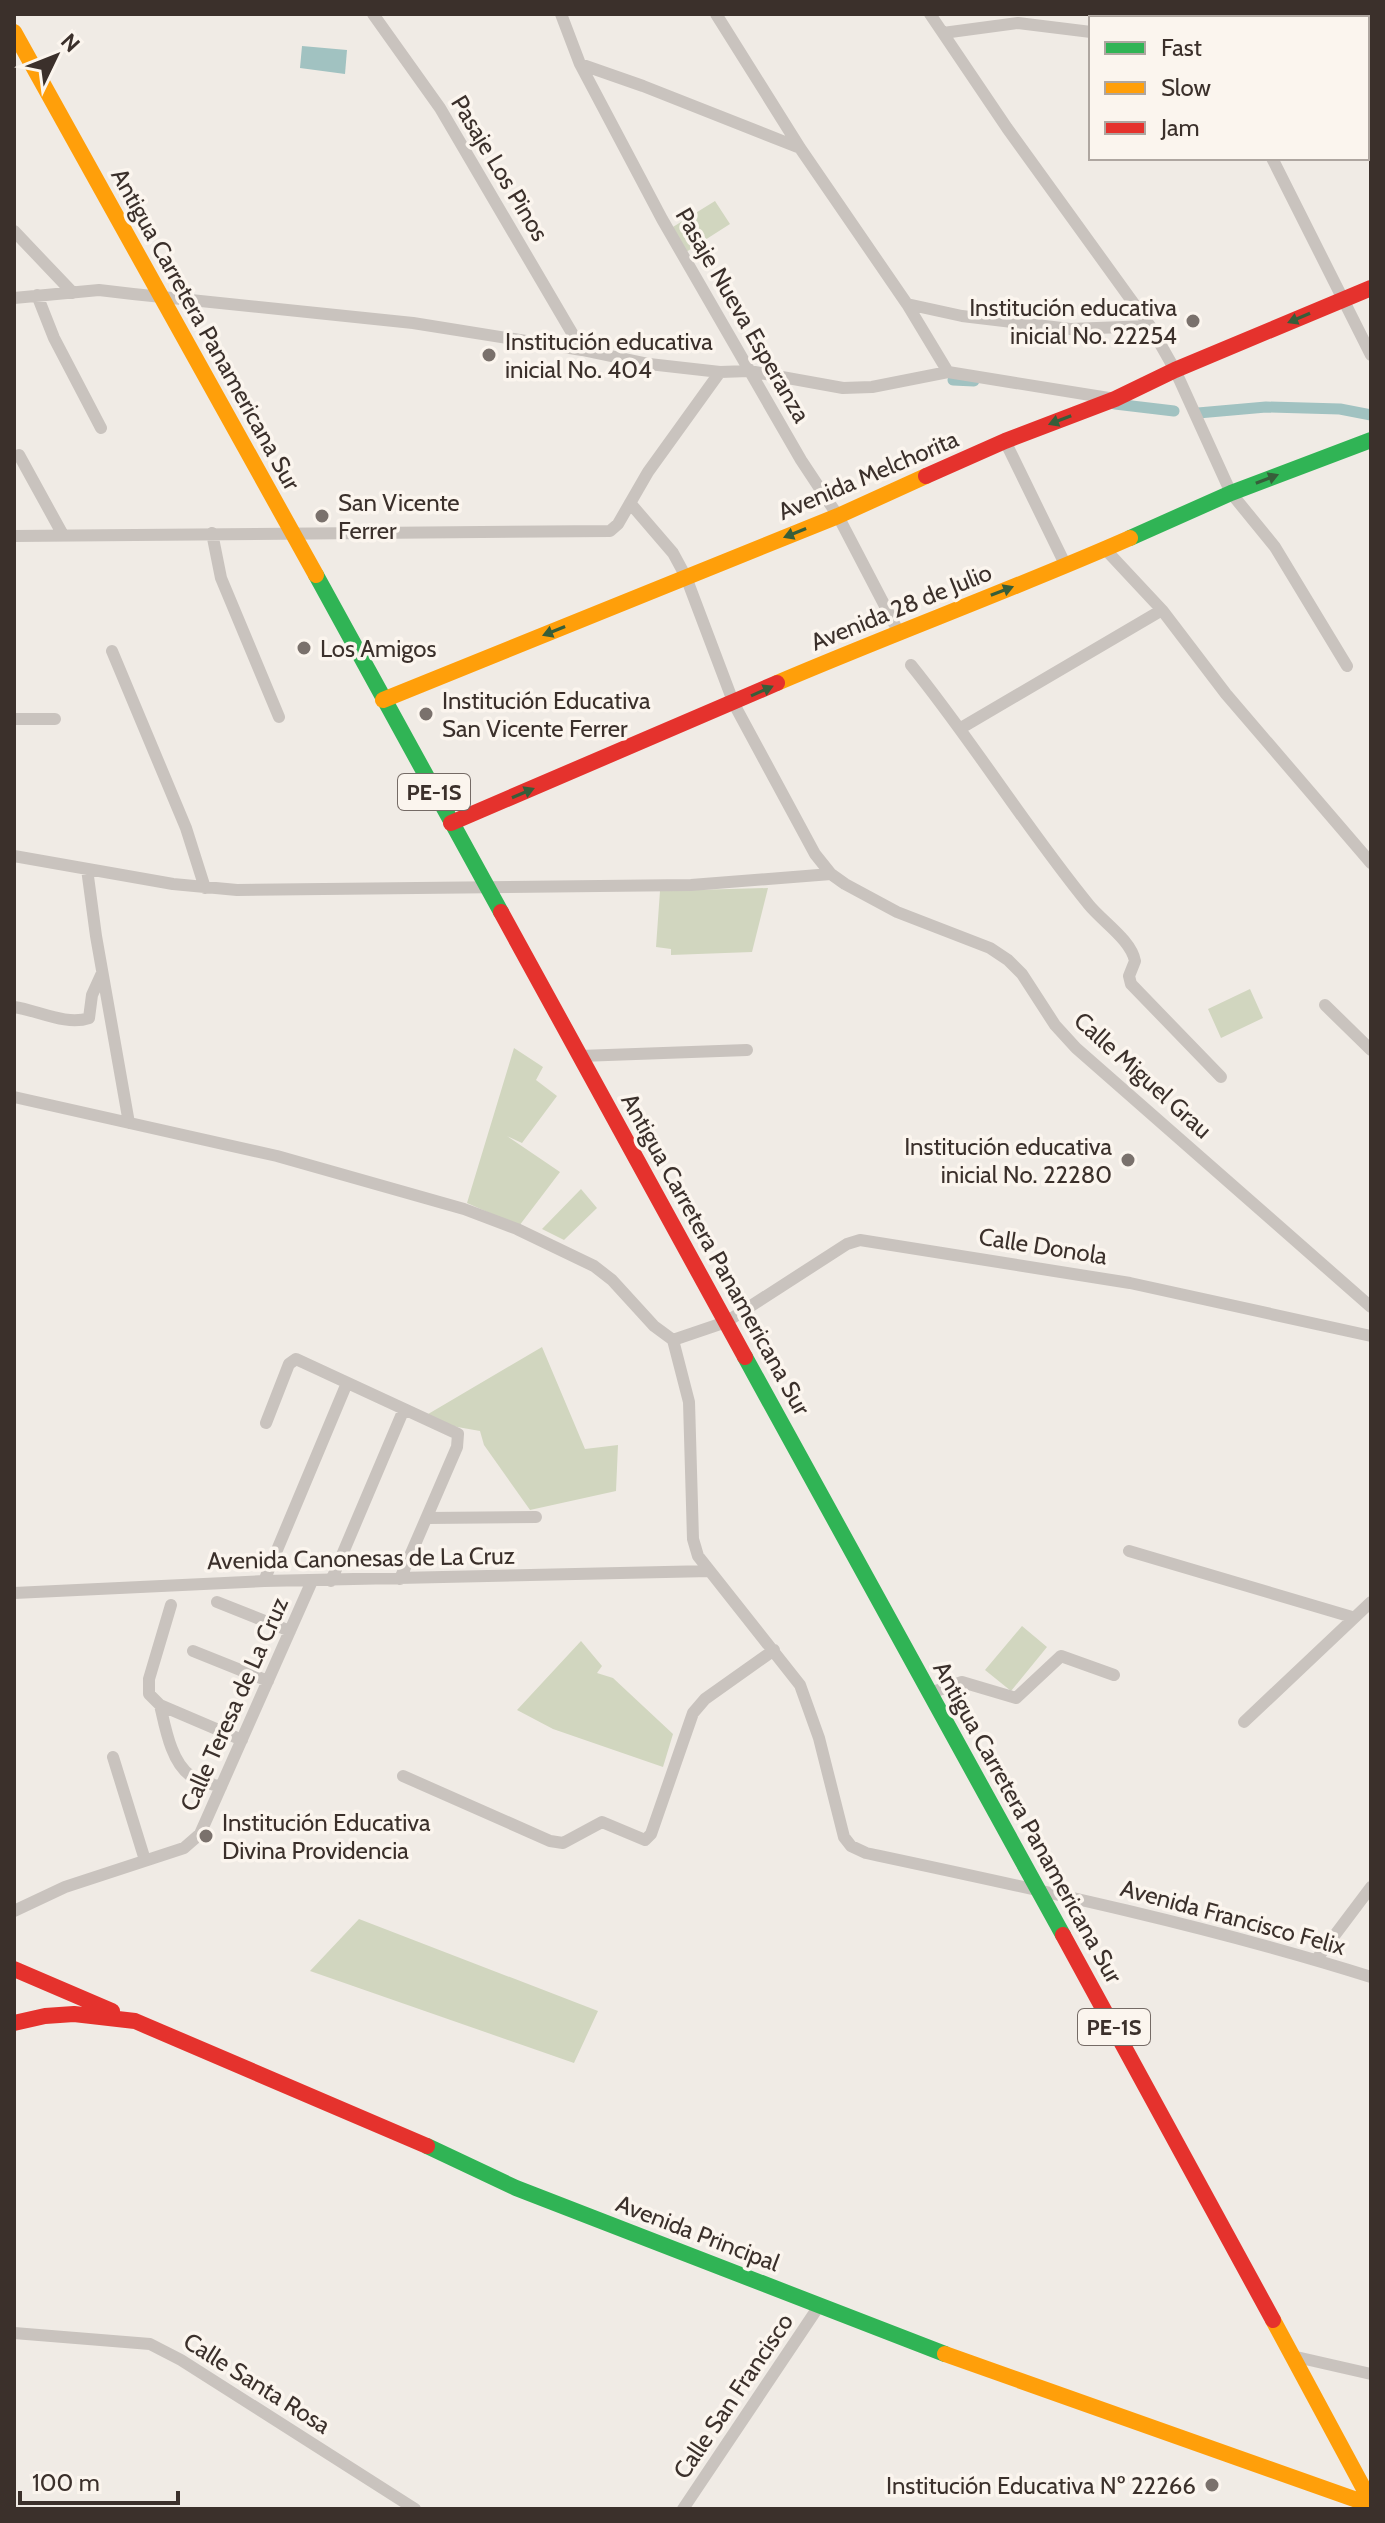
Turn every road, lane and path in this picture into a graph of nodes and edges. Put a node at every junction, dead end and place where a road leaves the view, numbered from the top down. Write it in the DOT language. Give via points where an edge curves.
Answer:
graph roads {
  1 [pos="373,14"];
  2 [pos="561,14"];
  3 [pos="716,14"];
  4 [pos="930,14"];
  5 [pos="14,32"];
  6 [pos="1089,32"];
  7 [pos="943,33"];
  8 [pos="580,64"];
  9 [pos="800,148"];
  10 [pos="1273,160"];
  11 [pos="14,231"];
  12 [pos="1371,288"];
  13 [pos="73,293"];
  14 [pos="37,295"];
  15 [pos="14,298"];
  16 [pos="163,298"];
  17 [pos="1342,300"];
  18 [pos="907,304"];
  19 [pos="1150,326"];
  20 [pos="582,350"];
  21 [pos="1371,355"];
  22 [pos="1175,370"];
  23 [pos="749,371"];
  24 [pos="720,372"];
  25 [pos="948,372"];
  26 [pos="1115,399"];
  27 [pos="101,428"];
  28 [pos="1371,440"];
  29 [pos="1005,441"];
  30 [pos="19,455"];
  31 [pos="1231,493"];
  32 [pos="630,503"];
  33 [pos="838,516"];
  34 [pos="212,533"];
  35 [pos="293,533"];
  36 [pos="63,535"];
  37 [pos="14,536"];
  38 [pos="1105,549"];
  39 [pos="1066,566"];
  40 [pos="686,577"];
  41 [pos="1162,610"];
  42 [pos="898,631"];
  43 [pos="112,651"];
  44 [pos="911,665"];
  45 [pos="1347,666"];
  46 [pos="383,700"];
  47 [pos="734,704"];
  48 [pos="279,717"];
  49 [pos="14,719"];
  50 [pos="55,719"];
  51 [pos="961,728"];
  52 [pos="451,823"];
  53 [pos="14,856"];
  54 [pos="1371,863"];
  55 [pos="87,869"];
  56 [pos="831,874"];
  57 [pos="486,886"];
  58 [pos="205,888"];
  59 [pos="102,973"];
  60 [pos="1325,1005"];
  61 [pos="14,1007"];
  62 [pos="747,1050"];
  63 [pos="1371,1050"];
  64 [pos="580,1056"];
  65 [pos="1221,1077"];
  66 [pos="14,1097"];
  67 [pos="129,1123"];
  68 [pos="1371,1307"];
  69 [pos="726,1322"];
  70 [pos="1371,1336"];
  71 [pos="673,1340"];
  72 [pos="347,1383"];
  73 [pos="404,1409"];
  74 [pos="266,1423"];
  75 [pos="536,1517"];
  76 [pos="428,1518"];
  77 [pos="1129,1551"];
  78 [pos="710,1571"];
  79 [pos="400,1579"];
  80 [pos="264,1581"];
  81 [pos="312,1581"];
  82 [pos="331,1581"];
  83 [pos="14,1593"];
  84 [pos="217,1602"];
  85 [pos="1371,1602"];
  86 [pos="171,1605"];
  87 [pos="1352,1617"];
  88 [pos="290,1631"];
  89 [pos="774,1650"];
  90 [pos="193,1651"];
  91 [pos="1114,1675"];
  92 [pos="268,1681"];
  93 [pos="930,1693"];
  94 [pos="160,1705"];
  95 [pos="1244,1722"];
  96 [pos="242,1740"];
  97 [pos="113,1757"];
  98 [pos="403,1776"];
  99 [pos="221,1787"];
  100 [pos="145,1860"];
  101 [pos="1371,1887"];
  102 [pos="1036,1889"];
  103 [pos="14,1911"];
  104 [pos="1316,1960"];
  105 [pos="14,1969"];
  106 [pos="1371,1977"];
  107 [pos="47,1984"];
  108 [pos="41,2015"];
  109 [pos="135,2021"];
  110 [pos="14,2023"];
  111 [pos="819,2306"];
  112 [pos="14,2333"];
  113 [pos="1292,2356"];
  114 [pos="1371,2374"];
  115 [pos="1371,2504"];
  116 [pos="410,2507"];
  117 [pos="683,2509"];
  1 -- 20 [label="street, Pasaje Los Pinos" via="440,108"];
  2 -- 8 [label="street, Pasaje Nueva Esperanza"];
  3 -- 9 [label="street"];
  4 -- 7 [label="street"];
  5 -- 16 [label="main road, Antigua Carretera Panamericana Sur / PE-1S"];
  6 -- 7 [label="street" via="1018,23"];
  7 -- 19 [label="street"];
  8 -- 9 [label="street"];
  8 -- 23 [label="street, Pasaje Nueva Esperanza"];
  9 -- 18 [label="street"];
  10 -- 17 [label="street"];
  11 -- 13 [label="street"];
  12 -- 17 [label="main road, Avenida Melchorita"];
  13 -- 14 [label="street"];
  13 -- 16 [label="street" via="99,290"];
  14 -- 15 [label="street"];
  14 -- 27 [label="street"];
  16 -- 20 [label="street" via="413,323"];
  16 -- 35 [label="main road, Antigua Carretera Panamericana Sur / PE-1S"];
  17 -- 21 [label="street"];
  17 -- 22 [label="main road, Avenida Melchorita, one-way"];
  18 -- 19 [label="street" via="1070,329"];
  18 -- 25 [label="street"];
  19 -- 22 [label="street"];
  20 -- 24 [label="street"];
  22 -- 26 [label="main road, Avenida Melchorita"];
  22 -- 31 [label="street"];
  23 -- 24 [label="street"];
  23 -- 25 [label="street" via="843,388"];
  23 -- 33 [label="street, Pasaje Nueva Esperanza"];
  24 -- 32 [label="street"];
  25 -- 26 [label="street"];
  26 -- 29 [label="main road, Avenida Melchorita, one-way"];
  31 -- 28 [label="main road, Avenida 28 de Julio, one-way"];
  29 -- 33 [label="main road, Avenida Melchorita"];
  29 -- 39 [label="street"];
  30 -- 36 [label="street"];
  31 -- 38 [label="main road, Avenida 28 de Julio"];
  31 -- 45 [label="street" via="1275,547"];
  32 -- 35 [label="street" via="618,524 600,533"];
  32 -- 40 [label="street, Calle Miguel Grau" via="673,553"];
  33 -- 40 [label="main road, Avenida Melchorita, one-way"];
  33 -- 42 [label="street, Pasaje Nueva Esperanza"];
  34 -- 35 [label="street"];
  34 -- 36 [label="street"];
  34 -- 48 [label="street" via="221,578"];
  35 -- 46 [label="main road, Antigua Carretera Panamericana Sur / PE-1S"];
  36 -- 37 [label="street"];
  38 -- 39 [label="main road, Avenida 28 de Julio"];
  38 -- 41 [label="street"];
  42 -- 39 [label="main road, Avenida 28 de Julio, one-way"];
  40 -- 46 [label="main road, Avenida Melchorita, one-way"];
  40 -- 47 [label="street, Calle Miguel Grau"];
  41 -- 51 [label="street"];
  41 -- 54 [label="street" via="1226,694"];
  47 -- 42 [label="main road, Avenida 28 de Julio, one-way"];
  43 -- 58 [label="street" via="186,828"];
  44 -- 51 [label="street"];
  46 -- 52 [label="main road, Antigua Carretera Panamericana Sur / PE-1S"];
  52 -- 47 [label="main road, Avenida 28 de Julio, one-way"];
  47 -- 56 [label="street, Calle Miguel Grau"];
  49 -- 50 [label="street"];
  51 -- 65 [label="street" via="1065,875 1129,948 1135,961 1131,984"];
  52 -- 57 [label="main road, Antigua Carretera Panamericana Sur / PE-1S"];
  53 -- 55 [label="street"];
  55 -- 58 [label="street"];
  55 -- 59 [label="street"];
  56 -- 57 [label="street" via="691,885"];
  56 -- 68 [label="street, Calle Miguel Grau" via="897,912 1008,960 1076,1048"];
  57 -- 58 [label="street"];
  57 -- 64 [label="main road, Antigua Carretera Panamericana Sur / PE-1S"];
  59 -- 61 [label="street" via="89,1018 47,1016"];
  59 -- 67 [label="street"];
  60 -- 63 [label="street"];
  62 -- 64 [label="street"];
  64 -- 69 [label="main road, Antigua Carretera Panamericana Sur / PE-1S"];
  66 -- 67 [label="street"];
  67 -- 71 [label="street" via="305,1164 517,1229 594,1266"];
  69 -- 70 [label="street, Calle Donola" via="860,1240 1130,1283"];
  69 -- 71 [label="street, Calle Donola"];
  69 -- 93 [label="main road, Antigua Carretera Panamericana Sur / PE-1S"];
  71 -- 78 [label="street" via="689,1402 693,1539"];
  72 -- 73 [label="street"];
  72 -- 74 [label="street" via="293,1359"];
  72 -- 80 [label="street"];
  73 -- 76 [label="street" via="454,1430 459,1438"];
  73 -- 82 [label="street"];
  75 -- 76 [label="street"];
  76 -- 79 [label="street"];
  77 -- 87 [label="street"];
  78 -- 79 [label="street, Avenida Canonesas de La Cruz"];
  78 -- 89 [label="street"];
  79 -- 82 [label="street, Avenida Canonesas de La Cruz"];
  80 -- 81 [label="street, Avenida Canonesas de La Cruz"];
  80 -- 83 [label="street, Avenida Canonesas de La Cruz"];
  81 -- 82 [label="street, Avenida Canonesas de La Cruz"];
  81 -- 88 [label="street, Calle Teresa de La Cruz"];
  84 -- 88 [label="street"];
  85 -- 87 [label="street"];
  86 -- 94 [label="street" via="148,1688"];
  87 -- 95 [label="street"];
  88 -- 92 [label="street, Calle Teresa de La Cruz"];
  89 -- 98 [label="street" via="693,1713 645,1840 602,1822 569,1841 550,1841"];
  89 -- 102 [label="street, Avenida Francisco Felix" via="800,1685 851,1846"];
  90 -- 92 [label="street"];
  91 -- 93 [label="street" via="1061,1656 1016,1698 962,1682"];
  92 -- 96 [label="street, Calle Teresa de La Cruz"];
  93 -- 102 [label="main road, Antigua Carretera Panamericana Sur / PE-1S"];
  94 -- 96 [label="street"];
  94 -- 99 [label="street" via="183,1769"];
  96 -- 99 [label="street, Calle Teresa de La Cruz"];
  97 -- 100 [label="street"];
  99 -- 100 [label="street, Calle Teresa de La Cruz" via="192,1843"];
  100 -- 103 [label="street, Calle Teresa de La Cruz"];
  101 -- 104 [label="street"];
  102 -- 104 [label="street, Avenida Francisco Felix"];
  102 -- 113 [label="main road, Antigua Carretera Panamericana Sur / PE-1S"];
  104 -- 106 [label="street, Avenida Francisco Felix"];
  105 -- 107 [label="main road"];
  107 -- 108 [label="main road" via="50,1996"];
  107 -- 109 [label="main road"];
  108 -- 109 [label="main road, Avenida Principal" via="89,2014"];
  108 -- 110 [label="main road, Avenida Principal"];
  109 -- 111 [label="main road, Avenida Principal" via="516,2188"];
  111 -- 115 [label="main road, Avenida Principal"];
  111 -- 117 [label="street, Calle San Francisco"];
  112 -- 116 [label="street, Calle Santa Rosa" via="150,2344"];
  113 -- 114 [label="street"];
  113 -- 115 [label="main road, Antigua Carretera Panamericana Sur / PE-1S"];
}
